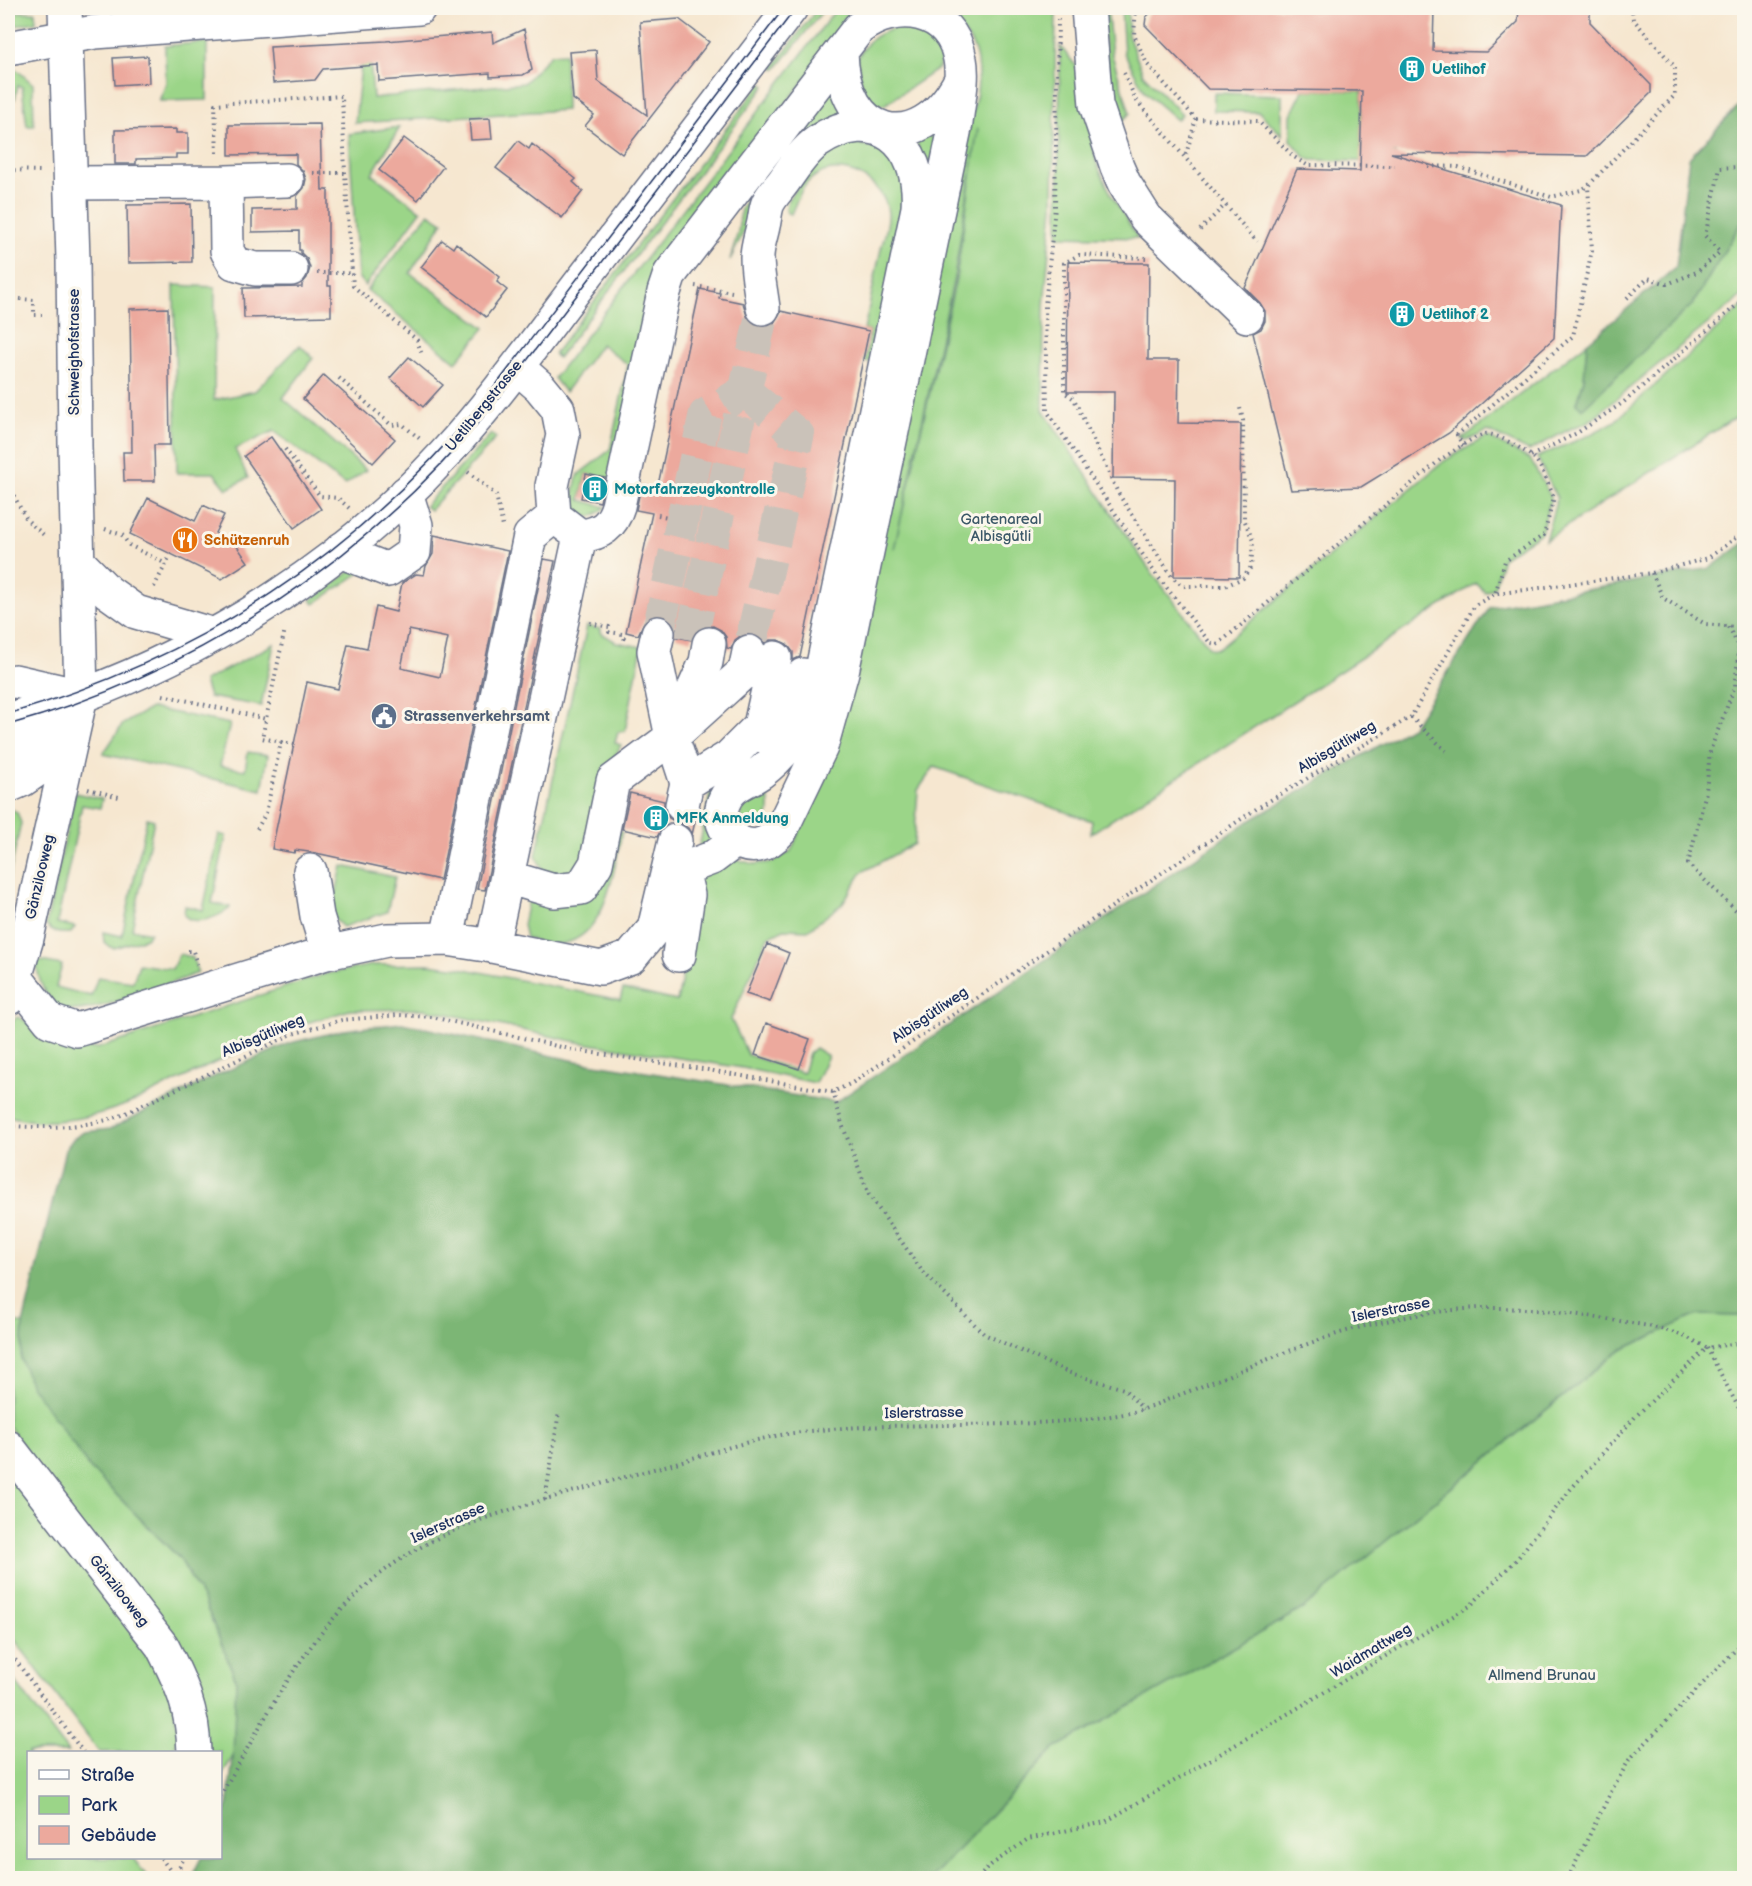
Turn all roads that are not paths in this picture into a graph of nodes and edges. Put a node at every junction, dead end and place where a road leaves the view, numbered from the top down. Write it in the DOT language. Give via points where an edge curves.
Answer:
graph roads {
  1 [pos="419,8"];
  2 [pos="1088,8"];
  3 [pos="784,10"];
  4 [pos="66,22"];
  5 [pos="8,48"];
  6 [pos="841,51"];
  7 [pos="960,81"];
  8 [pos="879,128"];
  9 [pos="287,180"];
  10 [pos="222,182"];
  11 [pos="72,183"];
  12 [pos="291,269"];
  13 [pos="763,301"];
  14 [pos="1247,316"];
  15 [pos="517,367"];
  16 [pos="883,375"];
  17 [pos="406,493"];
  18 [pos="554,516"];
  19 [pos="580,537"];
  20 [pos="342,549"];
  21 [pos="78,562"];
  22 [pos="214,635"];
  23 [pos="705,645"];
  24 [pos="8,682"];
  25 [pos="81,696"];
  26 [pos="8,720"];
  27 [pos="760,726"];
  28 [pos="672,737"];
  29 [pos="69,748"];
  30 [pos="780,753"];
  31 [pos="8,754"];
  32 [pos="8,786"];
  33 [pos="736,840"];
  34 [pos="675,861"];
  35 [pos="310,871"];
  36 [pos="507,877"];
  37 [pos="447,939"];
  38 [pos="492,946"];
  39 [pos="328,952"];
  40 [pos="679,955"];
  41 [pos="11,991"];
  42 [pos="9,1453"];
  43 [pos="194,1751"];
  1 -- 4 [label="main road" via="95,32"];
  2 -- 14 [label="main road" via="1096,105 1117,167 1133,199 1146,218"];
  3 -- 15 [label="main road, Uetlibergstrasse"];
  4 -- 5 [label="main road"];
  4 -- 11 [label="main road, Schweighofstrasse"];
  6 -- 7 [label="main road" via="859,28 877,16 919,12 940,24 955,42 961,61"];
  6 -- 8 [label="main road" via="844,85 858,110"];
  6 -- 19 [label="main road" via="670,274 614,519 600,532"];
  7 -- 8 [label="main road" via="946,103 924,122 902,129"];
  7 -- 33 [label="main road" via="956,123 938,212 829,722 810,773 781,830 756,846"];
  8 -- 13 [label="main road" via="839,130 816,143 768,203 757,257"];
  8 -- 16 [label="main road" via="907,151 918,178 919,193"];
  9 -- 10 [label="main road"];
  10 -- 11 [label="main road"];
  10 -- 12 [label="main road" via="226,250 234,263 255,269"];
  11 -- 21 [label="main road, Schweighofstrasse"];
  15 -- 17 [label="main road, Uetlibergstrasse" via="458,439"];
  15 -- 18 [label="main road" via="558,409 563,435 552,486"];
  16 -- 27 [label="main road" via="869,373 795,706"];
  16 -- 30 [label="main road" via="819,684 802,726"];
  17 -- 20 [label="main road, Uetlibergstrasse"];
  17 -- 20 [label="main road" via="416,525 414,552 388,570"];
  18 -- 19 [label="main road"];
  18 -- 37 [label="main road" via="530,536"];
  19 -- 36 [label="main road"];
  20 -- 22 [label="main road, Uetlibergstrasse" via="269,602"];
  21 -- 22 [label="main road" via="108,592 136,612"];
  21 -- 25 [label="main road, Schweighofstrasse"];
  22 -- 25 [label="main road, Uetlibergstrasse" via="143,671"];
  23 -- 27 [label="main road"];
  23 -- 28 [label="main road"];
  23 -- 28 [label="main road" via="705,662"];
  24 -- 25 [label="main road"];
  25 -- 26 [label="main road, Uetlibergstrasse"];
  25 -- 29 [label="main road"];
  25 -- 31 [label="main road" via="39,743"];
  27 -- 28 [label="main road" via="685,794"];
  27 -- 30 [label="main road"];
  28 -- 36 [label="main road" via="614,782 596,864 580,888 554,891"];
  29 -- 32 [label="main road"];
  29 -- 41 [label="main road, Gänzilooweg" via="27,938"];
  30 -- 33 [label="main road" via="726,797 722,822"];
  33 -- 34 [label="main road" via="712,858"];
  34 -- 38 [label="main road" via="654,929 631,957 601,968"];
  34 -- 40 [label="main road" via="688,895"];
  35 -- 39 [label="main road"];
  36 -- 38 [label="main road"];
  37 -- 38 [label="main road"];
  37 -- 39 [label="main road" via="387,940"];
  39 -- 41 [label="main road" via="77,1029 50,1022"];
  42 -- 43 [label="main road, Gänzilooweg" via="162,1646 188,1702"];
}
